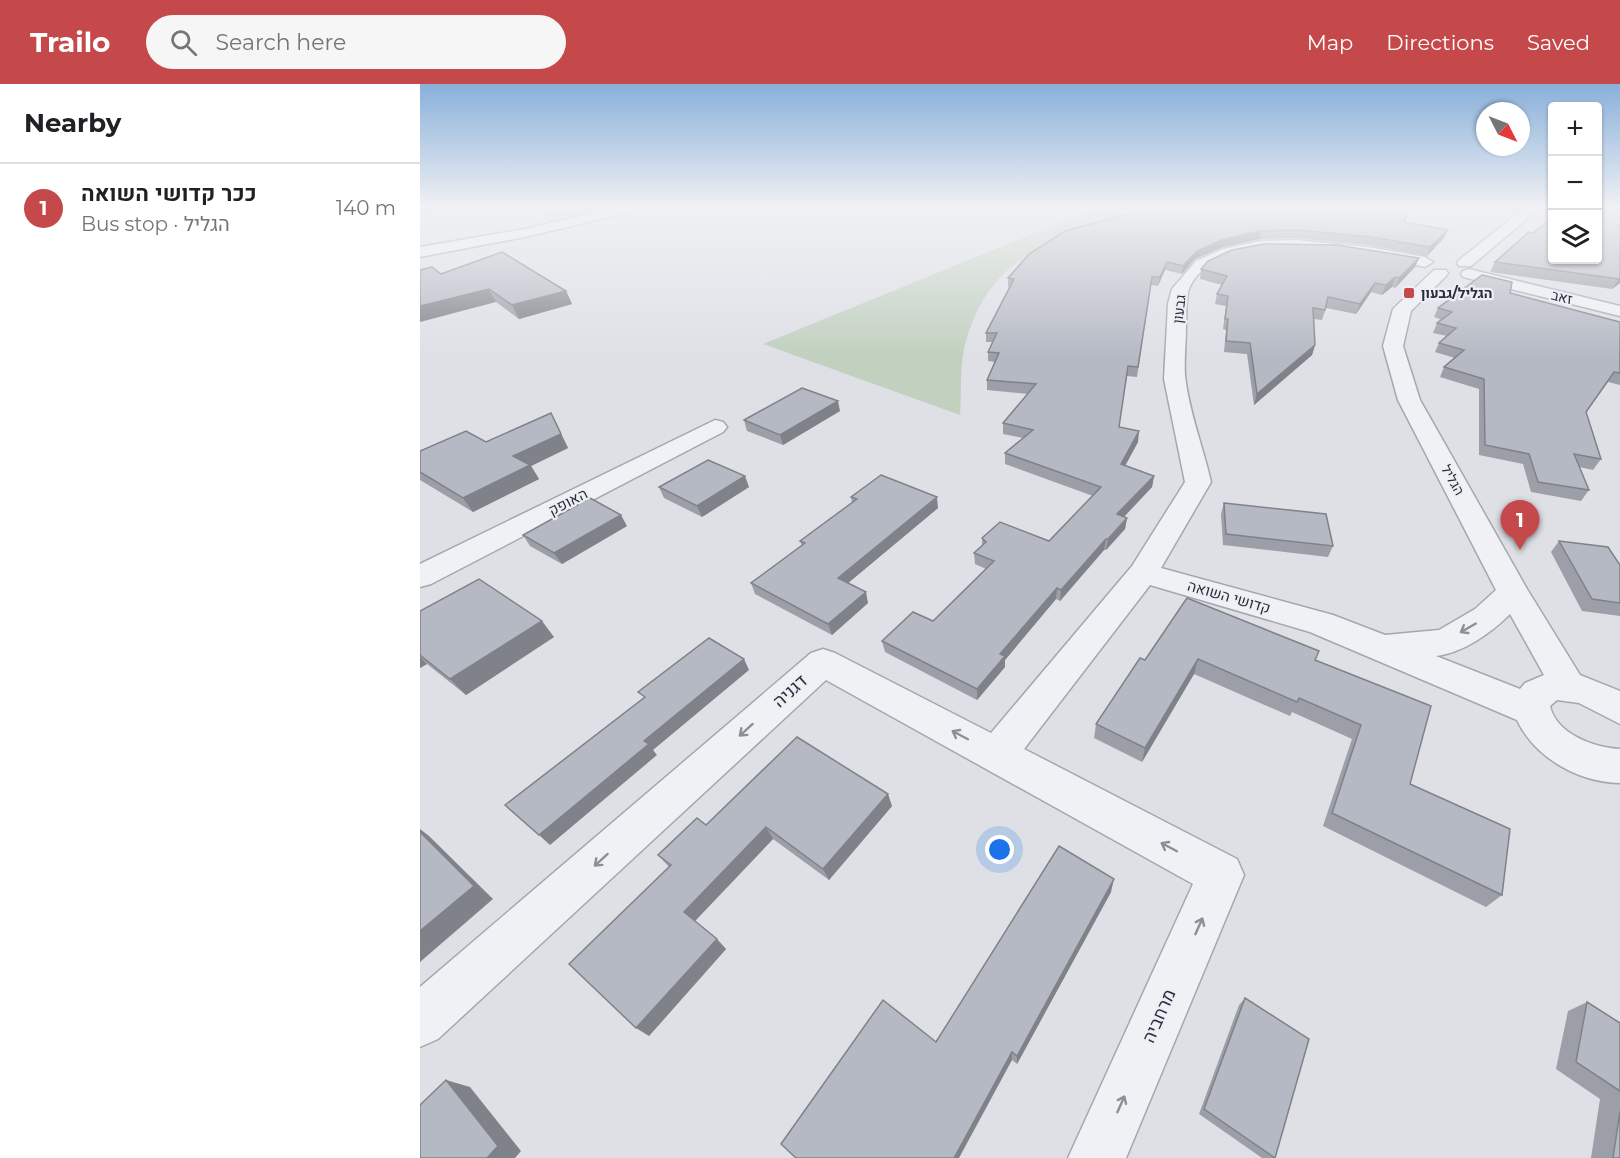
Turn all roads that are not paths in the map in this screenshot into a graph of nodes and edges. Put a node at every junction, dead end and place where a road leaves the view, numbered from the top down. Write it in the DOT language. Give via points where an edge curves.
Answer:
graph roads {
  1 [pos="1216,258"];
  2 [pos="1408,258"];
  3 [pos="1459,258"];
  4 [pos="1461,258"];
  5 [pos="1450,266"];
  6 [pos="1620,311"];
  7 [pos="715,427"];
  8 [pos="1143,573"];
  9 [pos="420,577"];
  10 [pos="1513,592"];
  11 [pos="1383,648"];
  12 [pos="1569,687"];
  13 [pos="1620,709"];
  14 [pos="1532,710"];
  15 [pos="996,755"];
  16 [pos="1618,770"];
  17 [pos="1221,875"];
  18 [pos="420,1022"];
  19 [pos="1097,1158"];
  1 -- 8 [label="street, גבעון" via="1194,270 1182,285 1177,303 1175,378 1198,482"];
  2 -- 5 [label="street, גבעון"];
  3 -- 5 [label="street, הגליל"];
  4 -- 5 [label="street, הגליל"];
  5 -- 6 [label="street, זאב"];
  5 -- 10 [label="street, הגליל" via="1402,309 1393,346 1409,400"];
  7 -- 9 [label="street, האופק"];
  8 -- 11 [label="street, קדושי השואה" via="1321,623"];
  8 -- 15 [label="street"];
  10 -- 11 [label="street, one-way" via="1487,617 1446,642"];
  10 -- 12 [label="street, הגליל"];
  11 -- 14 [label="street, קדושי השואה"];
  12 -- 13 [label="street" via="1591,692"];
  12 -- 14 [label="street" via="1541,690 1533,698"];
  14 -- 16 [label="street" via="1543,730 1565,750"];
  17 -- 15 [label="street, דגניה, one-way"];
  15 -- 18 [label="street, דגניה, one-way" via="823,662"];
  19 -- 17 [label="street, מרחביה, one-way"];
}
